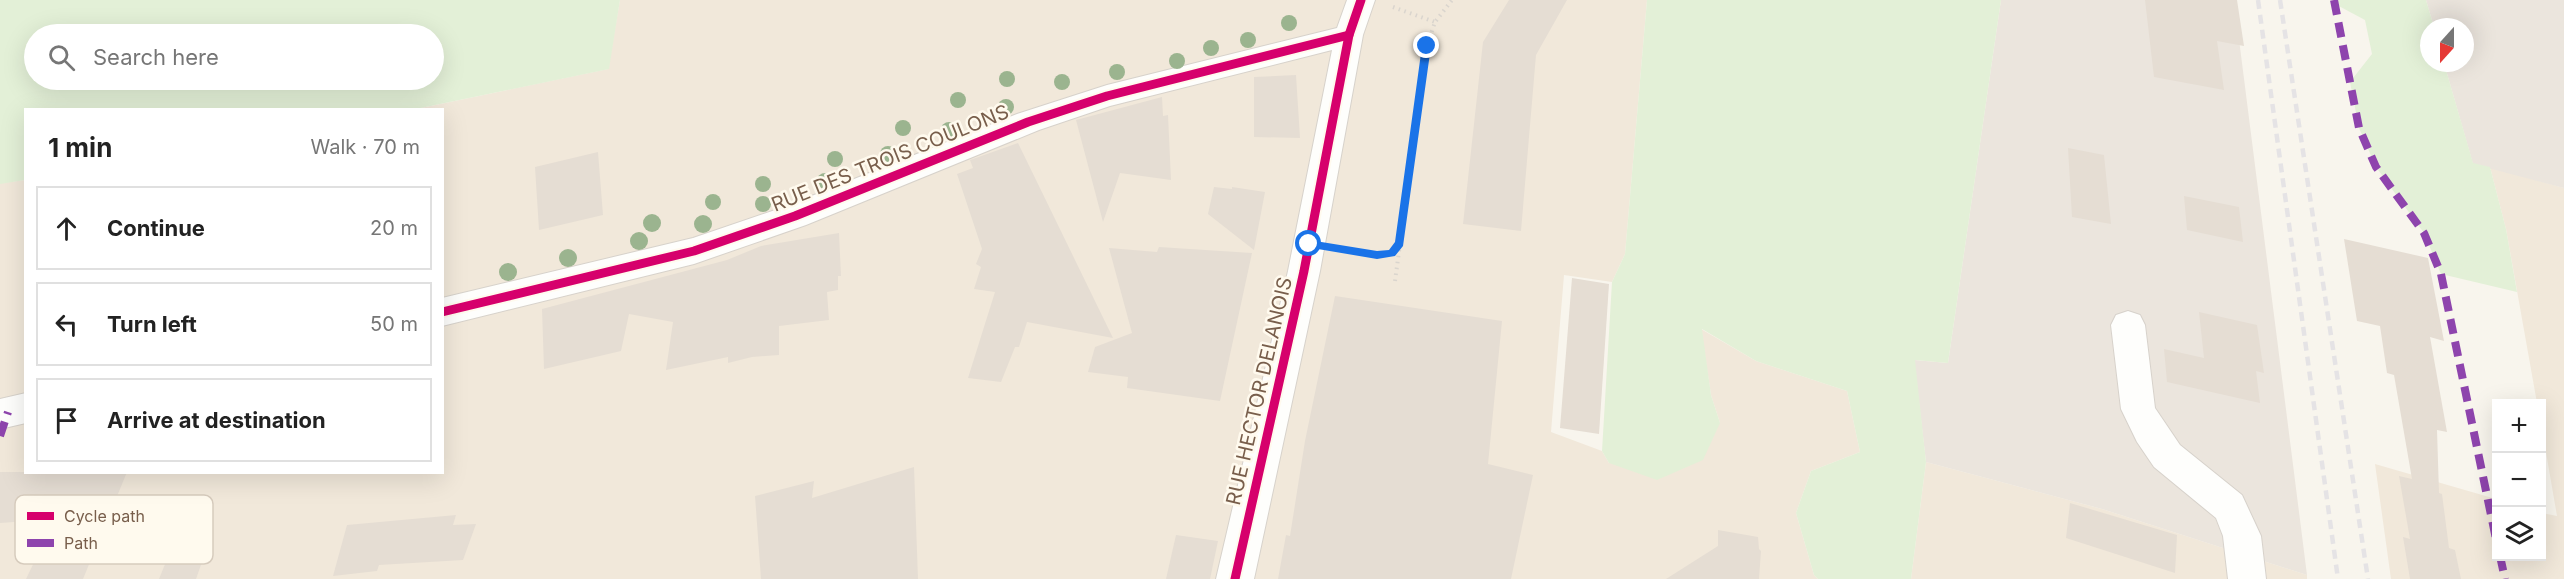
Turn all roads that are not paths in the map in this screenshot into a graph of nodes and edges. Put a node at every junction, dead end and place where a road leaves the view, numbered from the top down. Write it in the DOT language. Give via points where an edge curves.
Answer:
graph roads {
  1 [pos="1373,2"];
  2 [pos="1349,35"];
  3 [pos="444,312"];
  4 [pos="2128,325"];
  5 [pos="24,408"];
  6 [pos="0,414"];
  7 [pos="1235,579"];
  8 [pos="2247,579"];
  1 -- 2 [label="street, RUE HECTOR DELANOIS"];
  2 -- 3 [label="street, RUE DES TROIS COULONS" via="1073,107 704,248"];
  2 -- 7 [label="street, RUE HECTOR DELANOIS" via="1309,244"];
  4 -- 8 [label="street" via="2138,410 2167,456 2229,507 2242,536"];
  5 -- 6 [label="street"];
}
